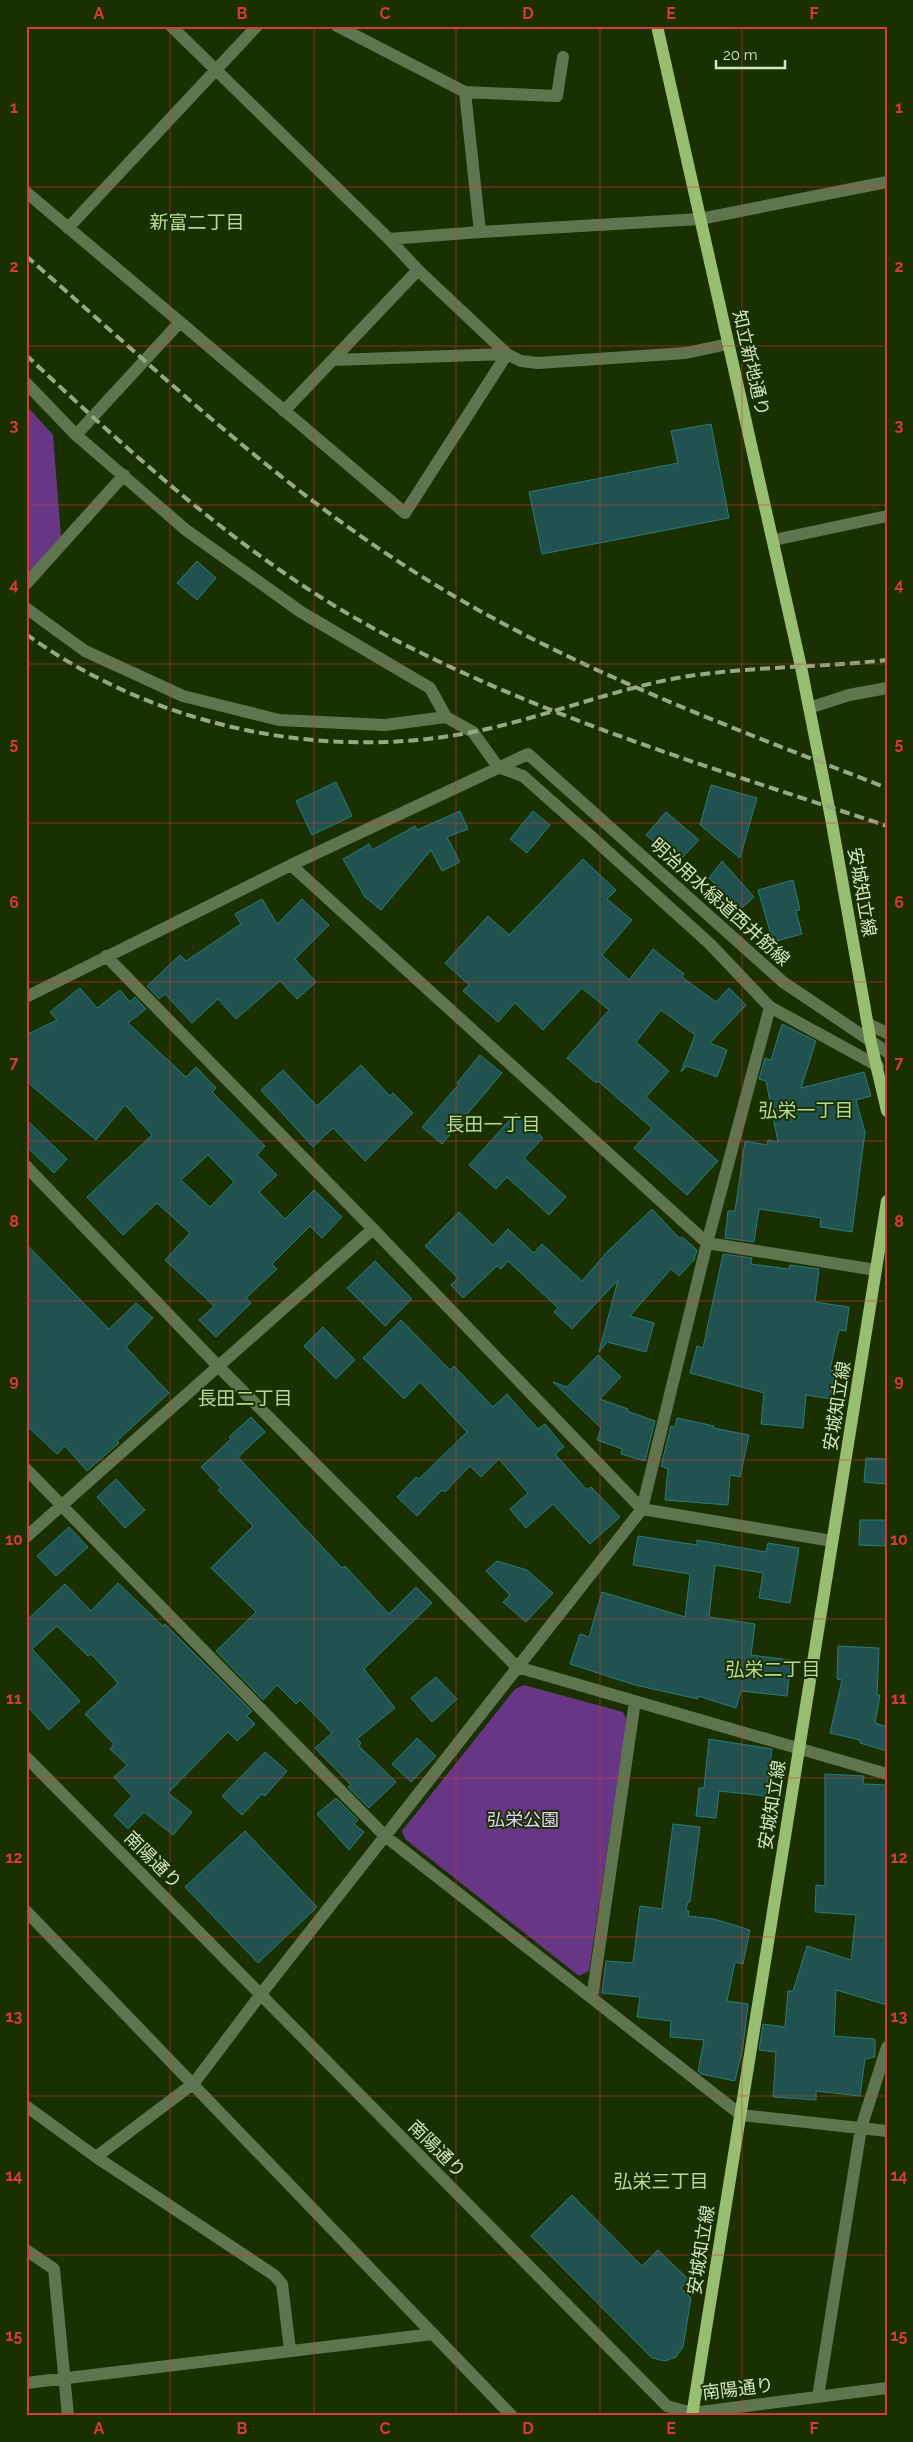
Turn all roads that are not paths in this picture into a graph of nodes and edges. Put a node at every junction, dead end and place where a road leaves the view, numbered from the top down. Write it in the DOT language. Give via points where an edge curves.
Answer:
graph roads {
  1 [pos="172,26"];
  2 [pos="257,26"];
  3 [pos="337,26"];
  4 [pos="656,26"];
  5 [pos="563,57"];
  6 [pos="217,69"];
  7 [pos="465,92"];
  8 [pos="887,182"];
  9 [pos="26,192"];
  10 [pos="700,219"];
  11 [pos="68,228"];
  12 [pos="480,232"];
  13 [pos="389,239"];
  14 [pos="418,270"];
  15 [pos="180,322"];
  16 [pos="728,344"];
  17 [pos="507,354"];
  18 [pos="333,360"];
  19 [pos="26,383"];
  20 [pos="284,411"];
  21 [pos="76,435"];
  22 [pos="124,475"];
  23 [pos="887,516"];
  24 [pos="774,540"];
  25 [pos="26,584"];
  26 [pos="26,608"];
  27 [pos="887,688"];
  28 [pos="809,708"];
  29 [pos="446,717"];
  30 [pos="498,767"];
  31 [pos="291,865"];
  32 [pos="106,956"];
  33 [pos="26,997"];
  34 [pos="770,1007"];
  35 [pos="868,1024"];
  36 [pos="887,1034"];
  37 [pos="871,1043"];
  38 [pos="887,1052"];
  39 [pos="878,1066"];
  40 [pos="887,1111"];
  41 [pos="26,1166"];
  42 [pos="886,1206"];
  43 [pos="373,1229"];
  44 [pos="708,1243"];
  45 [pos="876,1270"];
  46 [pos="218,1366"];
  47 [pos="26,1469"];
  48 [pos="62,1505"];
  49 [pos="642,1509"];
  50 [pos="26,1538"];
  51 [pos="832,1541"];
  52 [pos="517,1667"];
  53 [pos="635,1701"];
  54 [pos="798,1749"];
  55 [pos="26,1757"];
  56 [pos="887,1774"];
  57 [pos="385,1836"];
  58 [pos="26,1911"];
  59 [pos="261,1994"];
  60 [pos="592,1998"];
  61 [pos="887,2047"];
  62 [pos="194,2083"];
  63 [pos="26,2106"];
  64 [pos="741,2115"];
  65 [pos="861,2128"];
  66 [pos="887,2131"];
  67 [pos="96,2157"];
  68 [pos="26,2250"];
  69 [pos="433,2334"];
  70 [pos="290,2350"];
  71 [pos="64,2377"];
  72 [pos="26,2383"];
  73 [pos="887,2388"];
  74 [pos="818,2397"];
  75 [pos="692,2414"];
  76 [pos="68,2416"];
  77 [pos="512,2416"];
  1 -- 6 [label="street"];
  2 -- 6 [label="street"];
  3 -- 7 [label="street"];
  4 -- 10 [label="main road, 知立新地通り"];
  5 -- 7 [label="street" via="557,96"];
  6 -- 11 [label="street"];
  6 -- 13 [label="street"];
  7 -- 12 [label="street"];
  8 -- 10 [label="street"];
  9 -- 11 [label="street"];
  10 -- 12 [label="street"];
  10 -- 16 [label="main road, 知立新地通り"];
  11 -- 15 [label="street"];
  12 -- 13 [label="street"];
  13 -- 14 [label="street"];
  14 -- 17 [label="street"];
  14 -- 18 [label="street"];
  15 -- 20 [label="street"];
  15 -- 21 [label="street"];
  16 -- 17 [label="street" via="686,352 538,363 521,361"];
  16 -- 24 [label="main road, 知立新地通り"];
  17 -- 18 [label="street"];
  17 -- 20 [label="street" via="406,513"];
  18 -- 20 [label="street"];
  19 -- 21 [label="street"];
  21 -- 22 [label="street"];
  22 -- 25 [label="street"];
  22 -- 29 [label="street" via="186,530 301,612 430,688"];
  23 -- 24 [label="street"];
  24 -- 28 [label="main road, 知立新地通り"];
  26 -- 29 [label="street" via="85,651 183,696 279,720 385,725"];
  27 -- 28 [label="street" via="849,695"];
  28 -- 35 [label="main road, 安城知立線"];
  29 -- 30 [label="street" via="473,732"];
  30 -- 31 [label="street"];
  30 -- 34 [label="street" via="523,776 594,838 710,944"];
  30 -- 37 [label="street, 明治用水緑道西井筋線" via="528,754 783,982"];
  31 -- 32 [label="street"];
  31 -- 44 [label="street"];
  32 -- 33 [label="street"];
  32 -- 43 [label="street"];
  34 -- 39 [label="street"];
  34 -- 44 [label="street"];
  35 -- 36 [label="street"];
  35 -- 37 [label="main road, 安城知立線"];
  37 -- 38 [label="street, 明治用水緑道西井筋線"];
  37 -- 39 [label="main road, 安城知立線"];
  39 -- 40 [label="main road, 安城知立線"];
  41 -- 46 [label="street"];
  42 -- 45 [label="main road, 安城知立線"];
  43 -- 46 [label="street"];
  43 -- 49 [label="street"];
  44 -- 45 [label="street"];
  44 -- 49 [label="street"];
  45 -- 51 [label="main road, 安城知立線"];
  46 -- 48 [label="street"];
  46 -- 52 [label="street"];
  47 -- 48 [label="street"];
  48 -- 50 [label="street"];
  48 -- 57 [label="street"];
  49 -- 51 [label="street"];
  49 -- 52 [label="street"];
  51 -- 54 [label="main road, 安城知立線"];
  52 -- 53 [label="street"];
  52 -- 57 [label="street"];
  53 -- 54 [label="street"];
  53 -- 60 [label="street"];
  54 -- 56 [label="street"];
  54 -- 64 [label="main road, 安城知立線"];
  55 -- 59 [label="street, 南陽通り"];
  57 -- 59 [label="street"];
  57 -- 60 [label="street"];
  58 -- 62 [label="street"];
  59 -- 62 [label="street"];
  59 -- 75 [label="street, 南陽通り" via="667,2406"];
  60 -- 64 [label="street"];
  61 -- 65 [label="street"];
  62 -- 67 [label="street"];
  62 -- 69 [label="street"];
  63 -- 67 [label="street"];
  64 -- 65 [label="street"];
  64 -- 75 [label="main road, 安城知立線"];
  65 -- 66 [label="street"];
  65 -- 74 [label="street"];
  67 -- 70 [label="street" via="274,2275 282,2284"];
  68 -- 71 [label="street" via="54,2269"];
  69 -- 70 [label="street"];
  69 -- 77 [label="street"];
  70 -- 71 [label="street"];
  71 -- 72 [label="street"];
  71 -- 76 [label="street"];
  73 -- 74 [label="street, 南陽通り"];
  74 -- 75 [label="street, 南陽通り"];
}
